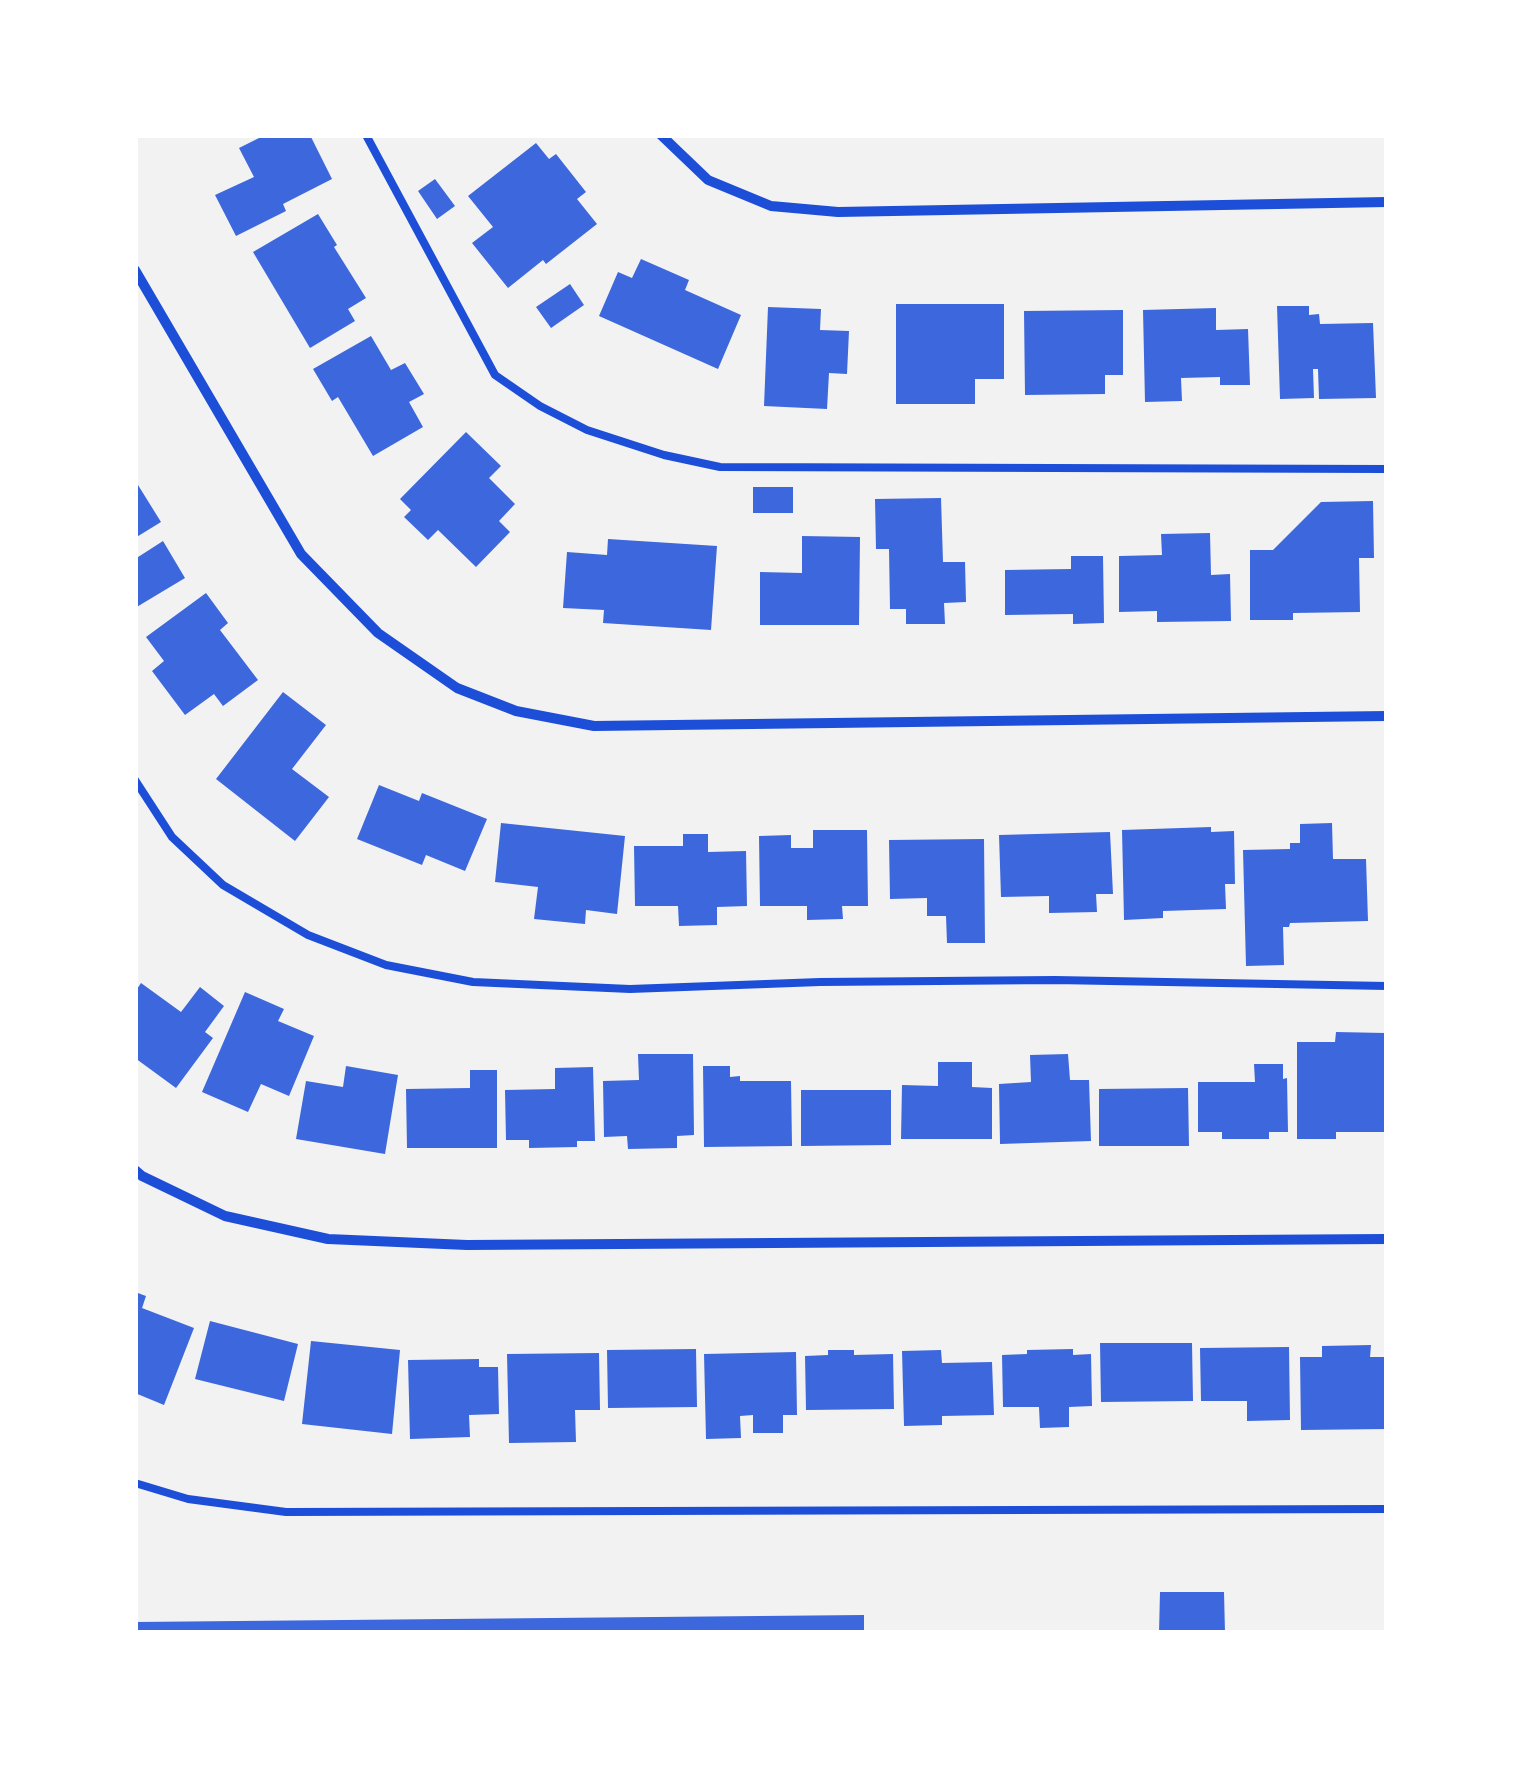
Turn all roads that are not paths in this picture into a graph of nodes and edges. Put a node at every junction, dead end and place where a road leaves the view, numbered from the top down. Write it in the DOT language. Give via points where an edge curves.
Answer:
graph roads {
  1 [pos="366,135"];
  2 [pos="660,135"];
  3 [pos="1387,202"];
  4 [pos="135,270"];
  5 [pos="1387,469"];
  6 [pos="1387,716"];
  7 [pos="135,780"];
  8 [pos="1387,986"];
  9 [pos="135,1170"];
  10 [pos="1387,1240"];
  11 [pos="135,1483"];
  12 [pos="1387,1509"];
  1 -- 5 [label="lane" via="494,375 588,430 664,455 720,467"];
  2 -- 3 [label="street" via="708,180 771,206 838,212"];
  4 -- 6 [label="street" via="301,554 378,633 457,688 516,712 594,726"];
  7 -- 8 [label="lane" via="172,837 223,885 308,935 386,965 474,982 630,989 1036,980"];
  9 -- 10 [label="street" via="225,1216 328,1240"];
  11 -- 12 [label="lane" via="188,1499 286,1512"];
}
